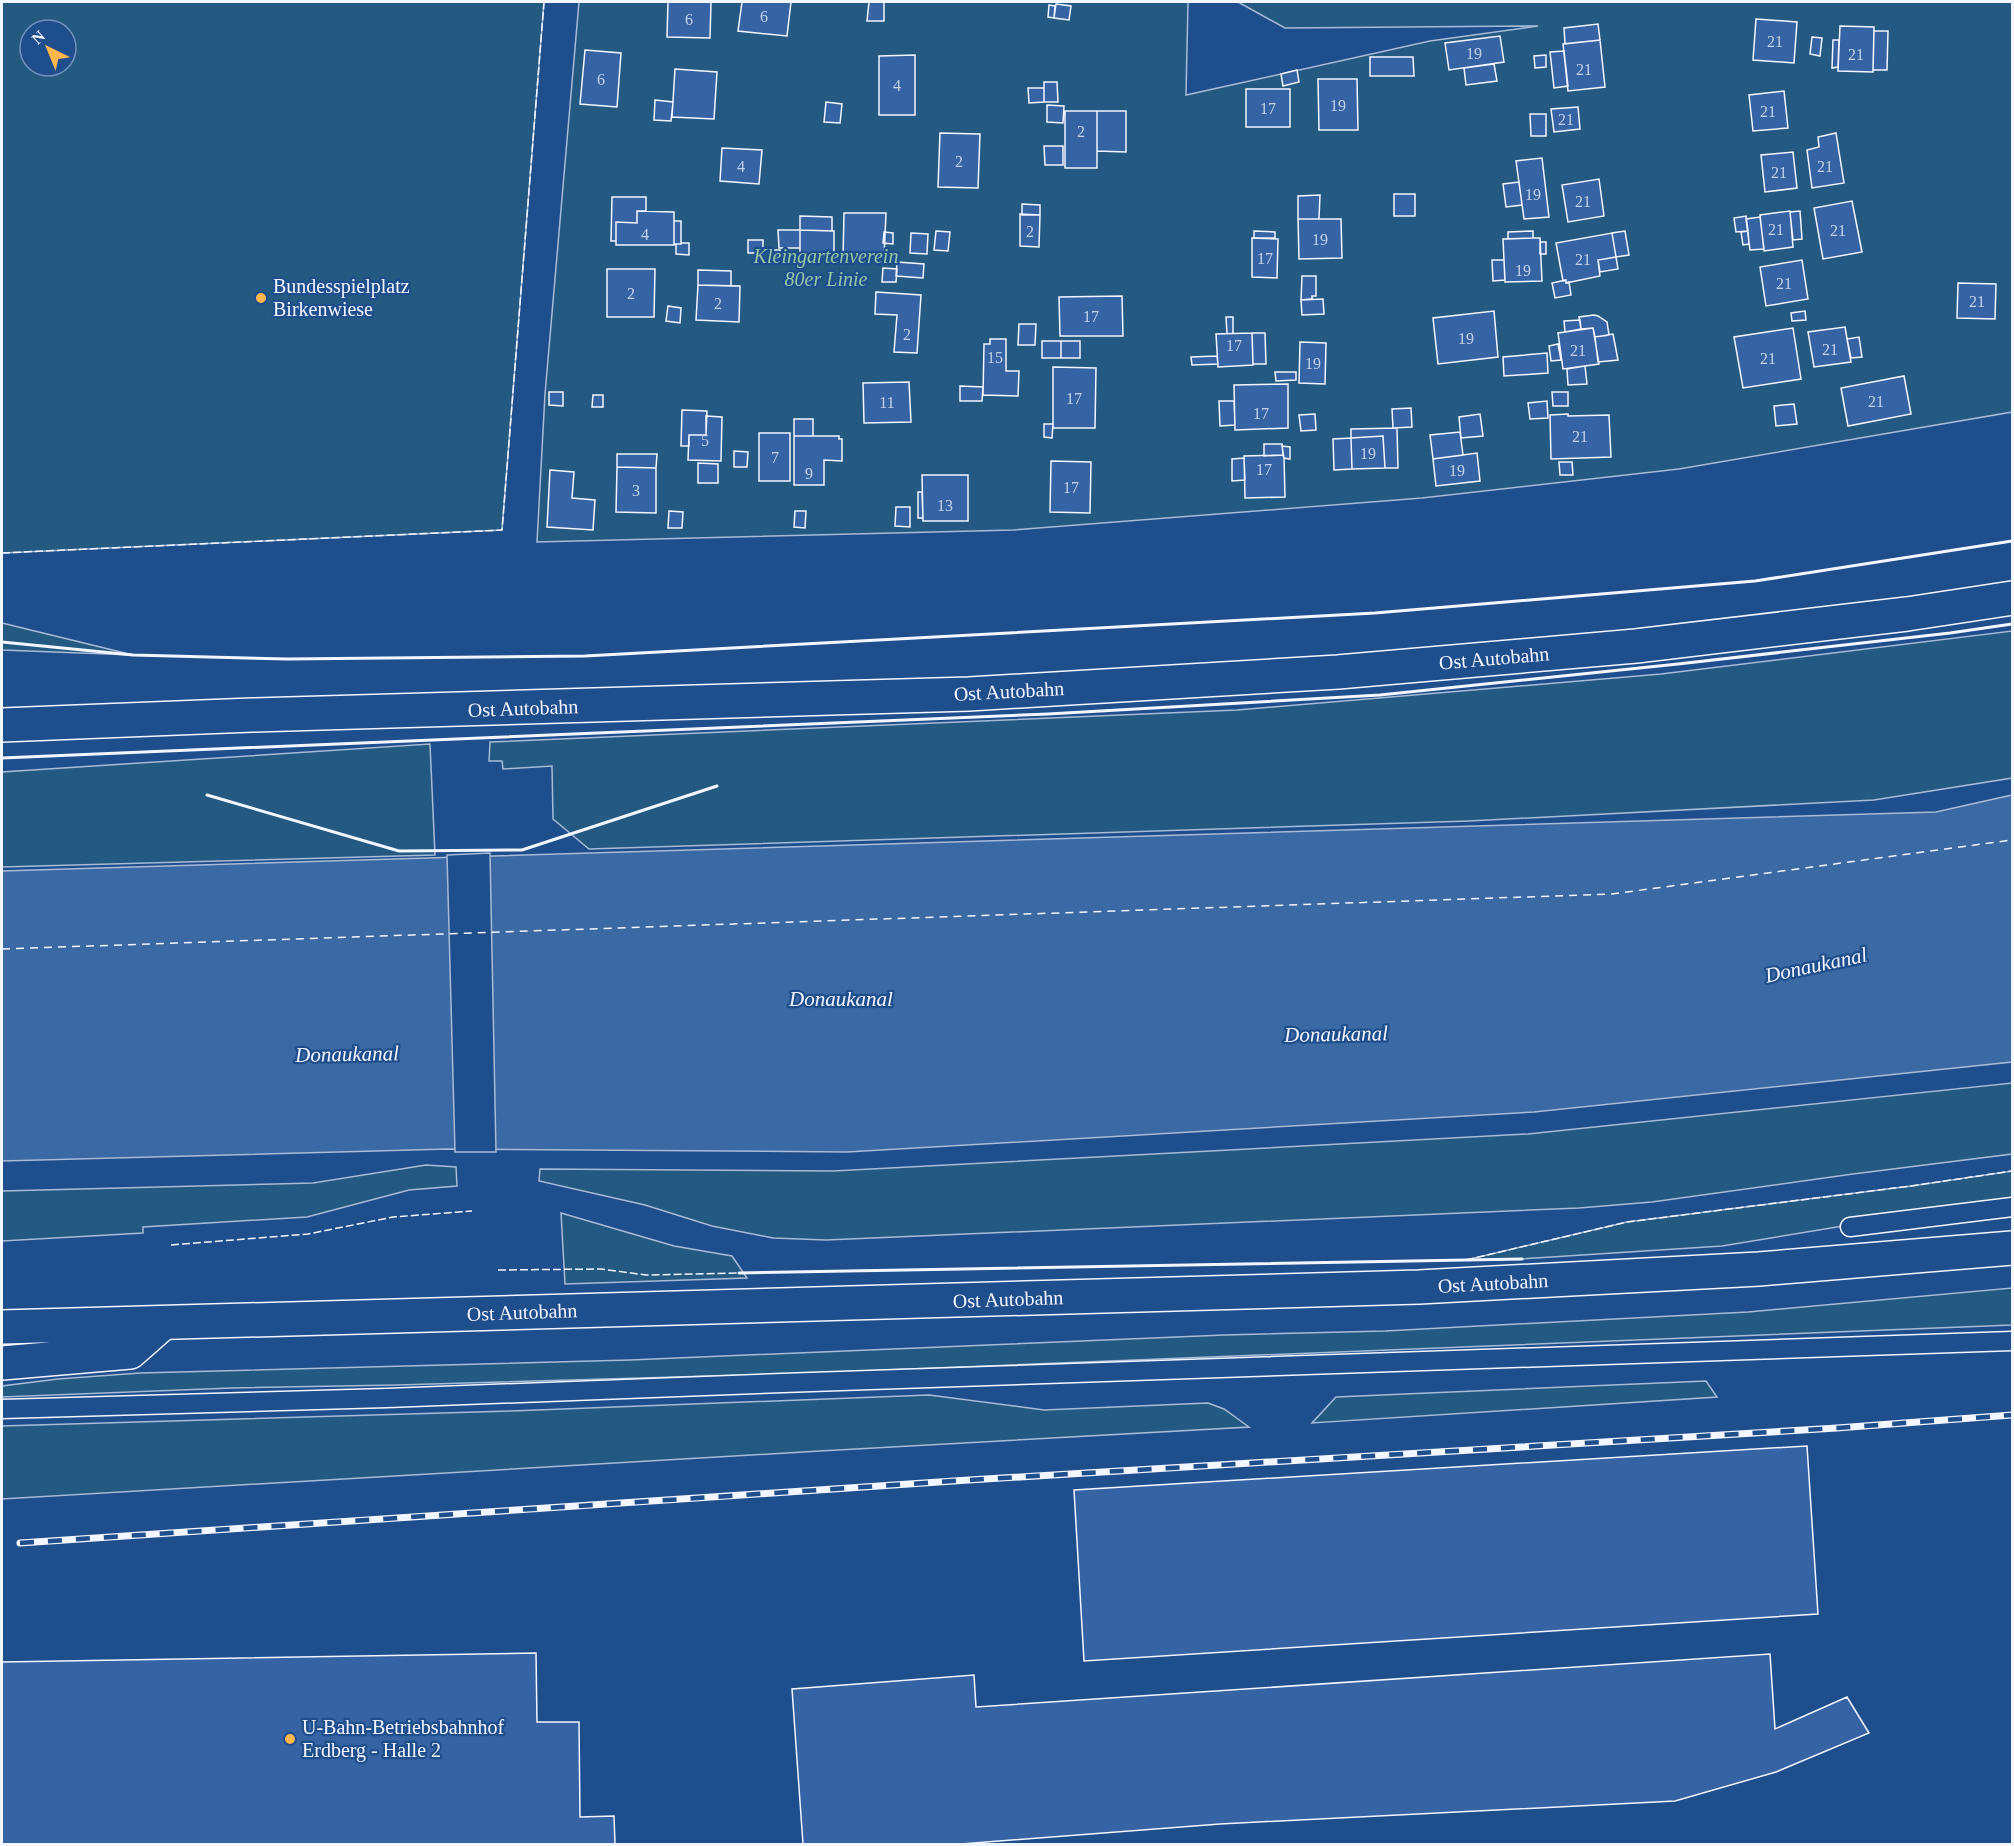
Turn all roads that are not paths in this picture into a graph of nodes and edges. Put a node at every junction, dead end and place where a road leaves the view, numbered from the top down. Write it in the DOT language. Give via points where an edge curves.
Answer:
graph roads {
  1 [pos="2013,598"];
  2 [pos="5,722"];
  3 [pos="2013,1207"];
  4 [pos="1850,1227"];
  5 [pos="2013,1248"];
  6 [pos="163,1323"];
  7 [pos="2,1327"];
  8 [pos="114,1335"];
  9 [pos="2,1341"];
  10 [pos="2013,1341"];
  11 [pos="2,1348"];
  12 [pos="2,1363"];
  13 [pos="2,1409"];
  1 -- 2 [label="highway, Ost Autobahn" via="1636,646 1338,672 969,694"];
  3 -- 4 [label="lane"];
  5 -- 6 [label="highway, Ost Autobahn" via="1759,1269 1419,1287"];
  6 -- 7 [label="highway, Ost Autobahn"];
  6 -- 8 [label="highway"];
  6 -- 12 [label="highway" via="130,1352"];
  8 -- 9 [label="highway"];
  8 -- 11 [label="lane"];
  10 -- 13 [label="lane"];
}
